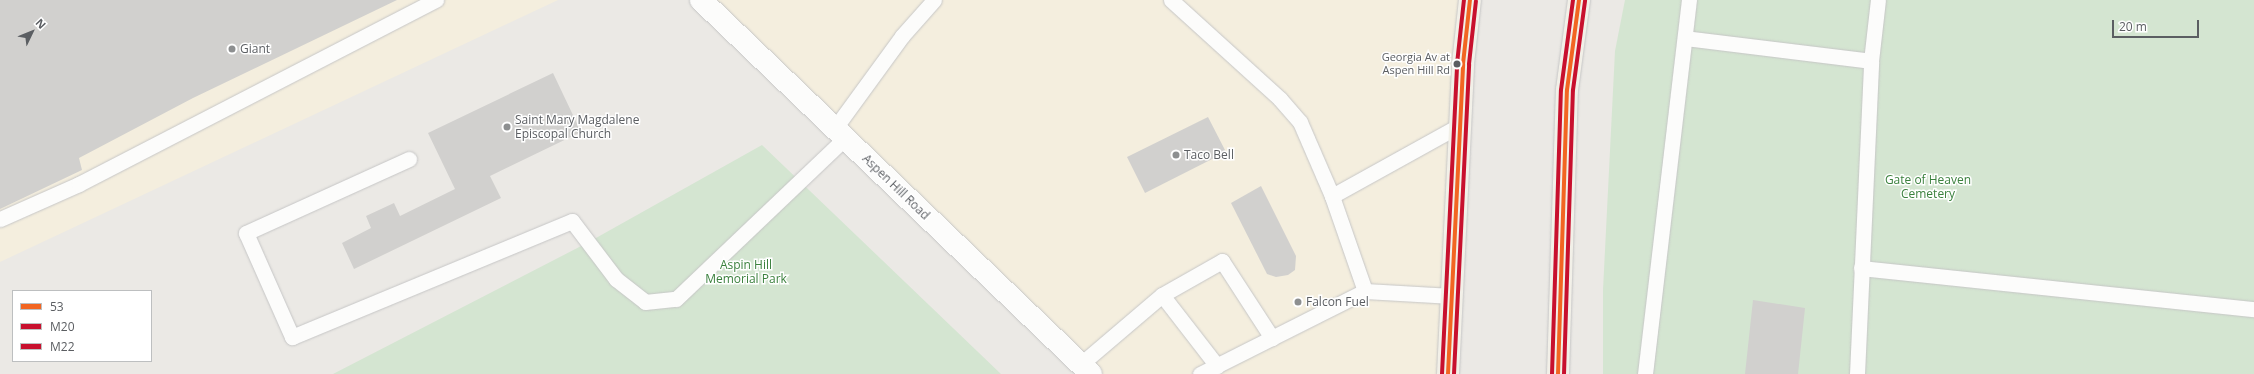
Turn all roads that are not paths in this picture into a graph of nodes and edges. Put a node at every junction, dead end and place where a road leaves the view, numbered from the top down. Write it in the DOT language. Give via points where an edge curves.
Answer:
graph roads {
  1 [pos="436,0"];
  2 [pos="701,0"];
  3 [pos="934,0"];
  4 [pos="1171,0"];
  5 [pos="1470,0"];
  6 [pos="1579,0"];
  7 [pos="1689,0"];
  8 [pos="1878,0"];
  9 [pos="1685,38"];
  10 [pos="1871,61"];
  11 [pos="1460,124"];
  12 [pos="840,133"];
  13 [pos="408,159"];
  14 [pos="1332,196"];
  15 [pos="0,218"];
  16 [pos="1861,268"];
  17 [pos="1365,290"];
  18 [pos="1162,295"];
  19 [pos="1452,296"];
  20 [pos="2254,309"];
  21 [pos="1272,338"];
  22 [pos="1217,366"];
  23 [pos="1086,369"];
  24 [pos="1200,374"];
  25 [pos="1448,374"];
  26 [pos="1558,374"];
  27 [pos="1645,374"];
  28 [pos="1857,374"];
  1 -- 15 [label="lane" via="78,184"];
  2 -- 12 [label="street, Aspen Hill Road"];
  3 -- 12 [label="lane" via="902,36"];
  4 -- 14 [label="lane" via="1280,99 1300,122"];
  5 -- 11 [label="main road"];
  6 -- 26 [label="main road" via="1567,90"];
  7 -- 9 [label="lane"];
  8 -- 10 [label="lane"];
  9 -- 10 [label="lane"];
  9 -- 27 [label="lane"];
  10 -- 16 [label="lane"];
  11 -- 14 [label="lane"];
  11 -- 19 [label="main road"];
  12 -- 13 [label="lane" via="676,299 645,302 616,279 572,221 292,337 246,233"];
  12 -- 23 [label="street, Aspen Hill Road"];
  14 -- 17 [label="lane"];
  16 -- 20 [label="lane"];
  16 -- 28 [label="lane"];
  17 -- 19 [label="lane"];
  17 -- 21 [label="lane"];
  18 -- 21 [label="lane" via="1222,261"];
  18 -- 22 [label="lane"];
  18 -- 23 [label="lane"];
  19 -- 25 [label="main road"];
  21 -- 22 [label="lane"];
  22 -- 24 [label="lane"];
}
